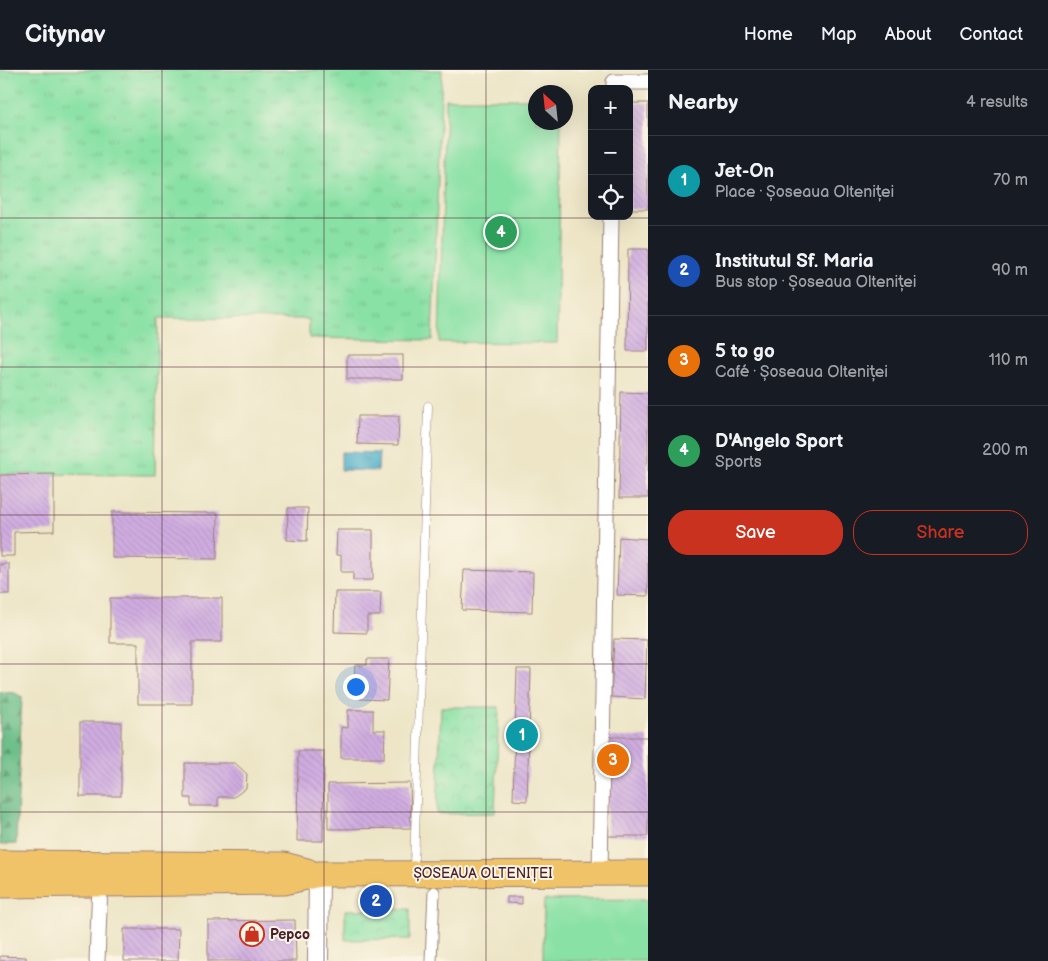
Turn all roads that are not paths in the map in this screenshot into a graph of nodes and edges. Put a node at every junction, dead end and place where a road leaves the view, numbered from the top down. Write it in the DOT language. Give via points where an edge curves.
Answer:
graph roads {
  1 [pos="648,82"];
  2 [pos="614,85"];
  3 [pos="611,220"];
  4 [pos="428,406"];
  5 [pos="0,863"];
  6 [pos="600,873"];
  7 [pos="648,873"];
  8 [pos="319,874"];
  9 [pos="414,874"];
  10 [pos="0,885"];
  11 [pos="100,885"];
  12 [pos="434,892"];
  13 [pos="97,961"];
  14 [pos="318,961"];
  15 [pos="431,961"];
  1 -- 2 [label="street" via="614,82"];
  3 -- 6 [label="street"];
  4 -- 9 [label="lane"];
  5 -- 8 [label="main road, ȘOSEAUA OLTENIȚEI" via="284,865"];
  6 -- 7 [label="main road, ȘOSEAUA OLTENIȚEI"];
  6 -- 9 [label="main road, ȘOSEAUA OLTENIȚEI"];
  8 -- 9 [label="main road, ȘOSEAUA OLTENIȚEI"];
  8 -- 11 [label="main road, ȘOSEAUA OLTENIȚEI" via="284,882"];
  8 -- 14 [label="street"];
  10 -- 11 [label="main road, ȘOSEAUA OLTENIȚEI"];
  11 -- 13 [label="street"];
  12 -- 15 [label="street"];
}
